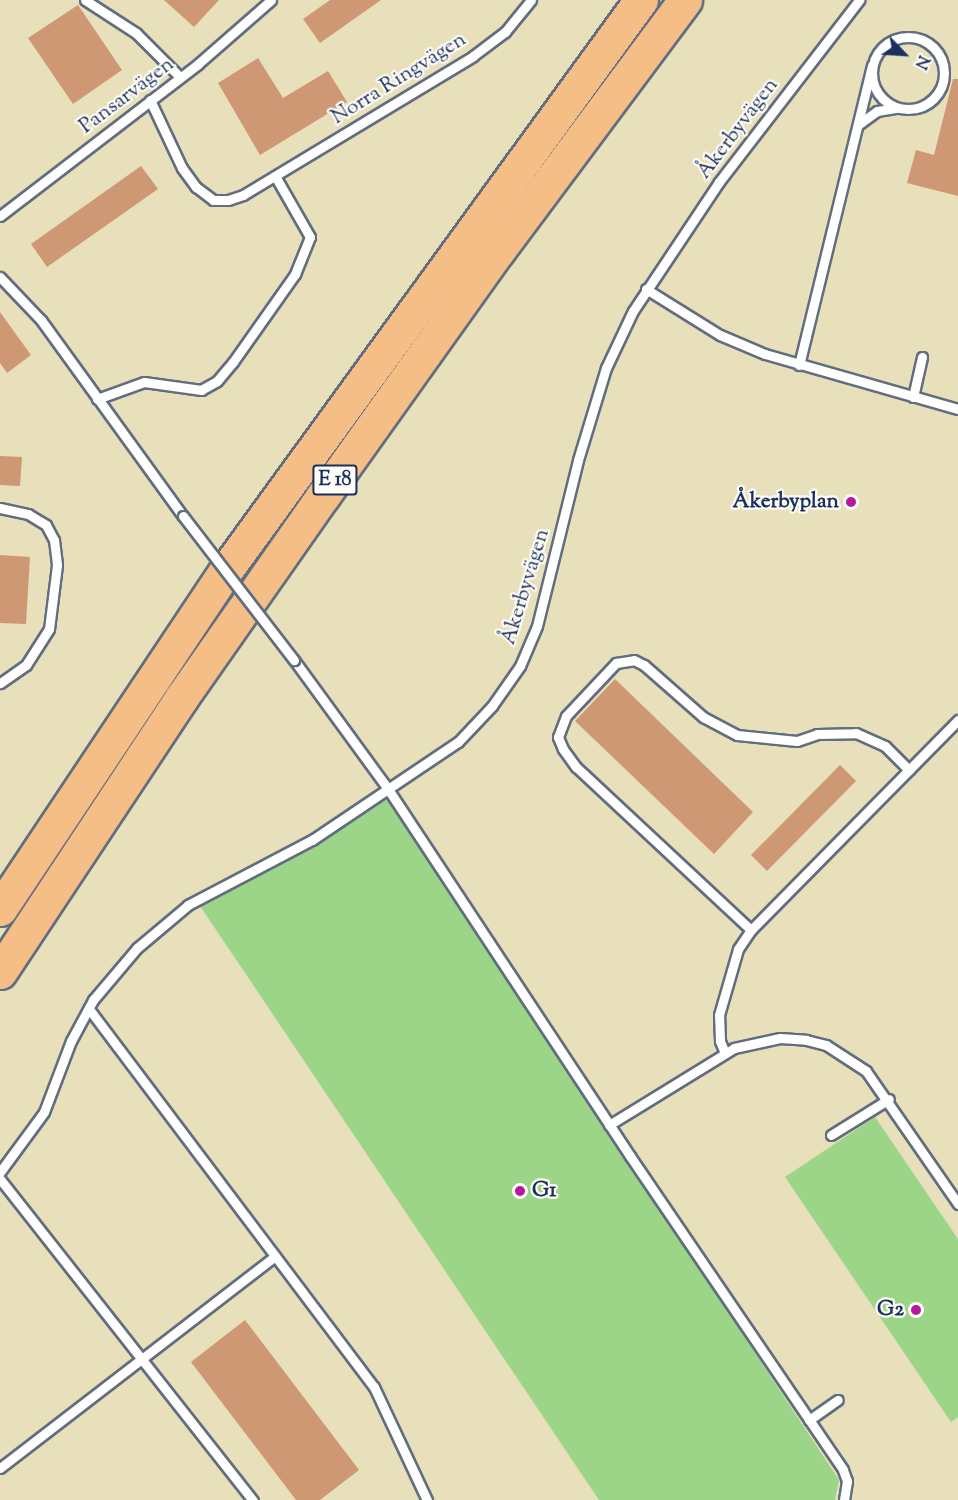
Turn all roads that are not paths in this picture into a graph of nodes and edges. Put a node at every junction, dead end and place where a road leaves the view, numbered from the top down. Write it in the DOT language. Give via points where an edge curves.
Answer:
graph roads {
  1 [pos="85,0"];
  2 [pos="271,0"];
  3 [pos="531,0"];
  4 [pos="640,0"];
  5 [pos="685,0"];
  6 [pos="859,0"];
  7 [pos="872,66"];
  8 [pos="180,77"];
  9 [pos="150,100"];
  10 [pos="899,108"];
  11 [pos="857,126"];
  12 [pos="275,176"];
  13 [pos="0,216"];
  14 [pos="1,280"];
  15 [pos="646,290"];
  16 [pos="922,357"];
  17 [pos="799,365"];
  18 [pos="913,397"];
  19 [pos="97,399"];
  20 [pos="958,409"];
  21 [pos="0,508"];
  22 [pos="0,683"];
  23 [pos="958,720"];
  24 [pos="909,770"];
  25 [pos="388,789"];
  26 [pos="0,909"];
  27 [pos="751,930"];
  28 [pos="0,972"];
  29 [pos="89,1009"];
  30 [pos="725,1053"];
  31 [pos="889,1099"];
  32 [pos="609,1125"];
  33 [pos="831,1135"];
  34 [pos="0,1172"];
  35 [pos="0,1179"];
  36 [pos="958,1204"];
  37 [pos="275,1256"];
  38 [pos="141,1359"];
  39 [pos="838,1400"];
  40 [pos="809,1420"];
  41 [pos="0,1468"];
  42 [pos="253,1500"];
  43 [pos="427,1500"];
  44 [pos="844,1500"];
  1 -- 8 [label="lane" via="136,33"];
  2 -- 8 [label="lane, Pansarvägen"];
  3 -- 12 [label="lane, Norra Ringvägen" via="504,32 473,56"];
  4 -- 26 [label="highway, E 18" via="229,566"];
  5 -- 28 [label="highway, E 18" via="498,251 316,506 182,697"];
  6 -- 15 [label="lane, Åkerbyvägen" via="719,182"];
  7 -- 10 [label="lane" via="874,88 884,101"];
  7 -- 10 [label="lane" via="890,41 906,36 930,44 940,57 944,72 936,96 916,108"];
  7 -- 11 [label="lane"];
  8 -- 9 [label="lane, Pansarvägen"];
  9 -- 12 [label="lane, Norra Ringvägen" via="182,168 196,187 213,200 243,195"];
  9 -- 13 [label="lane, Pansarvägen"];
  10 -- 11 [label="lane" via="877,111"];
  11 -- 17 [label="lane"];
  12 -- 19 [label="lane" via="310,237 296,274 233,362 217,381 201,390 144,382"];
  14 -- 19 [label="lane" via="41,320"];
  15 -- 17 [label="lane" via="720,335"];
  15 -- 25 [label="lane, Åkerbyvägen" via="606,368 578,460 551,578 520,666 492,706 458,742"];
  16 -- 18 [label="lane"];
  17 -- 18 [label="lane"];
  18 -- 20 [label="lane"];
  19 -- 25 [label="lane, bridge"];
  21 -- 22 [label="lane" via="28,514 46,525 54,540 57,565 49,629 26,665"];
  23 -- 24 [label="lane"];
  24 -- 27 [label="lane"];
  24 -- 27 [label="lane" via="885,746 856,733 827,732 797,741 737,735 703,717 644,664 624,659 616,663 566,716 558,737 563,749 576,767"];
  25 -- 29 [label="lane, Åkerbyvägen" via="275,862 188,905 137,948"];
  25 -- 32 [label="lane"];
  27 -- 30 [label="lane" via="738,949 719,1016 718,1031"];
  29 -- 34 [label="lane, Åkerbyvägen" via="71,1041 44,1112"];
  29 -- 37 [label="lane"];
  30 -- 31 [label="lane" via="780,1038 826,1045 866,1071"];
  30 -- 32 [label="lane"];
  31 -- 33 [label="lane"];
  31 -- 36 [label="lane"];
  32 -- 40 [label="lane"];
  35 -- 38 [label="lane"];
  37 -- 38 [label="lane"];
  37 -- 43 [label="lane" via="374,1387"];
  38 -- 41 [label="lane"];
  38 -- 42 [label="lane"];
  39 -- 40 [label="lane"];
  40 -- 44 [label="lane" via="843,1470 847,1481"];
}
